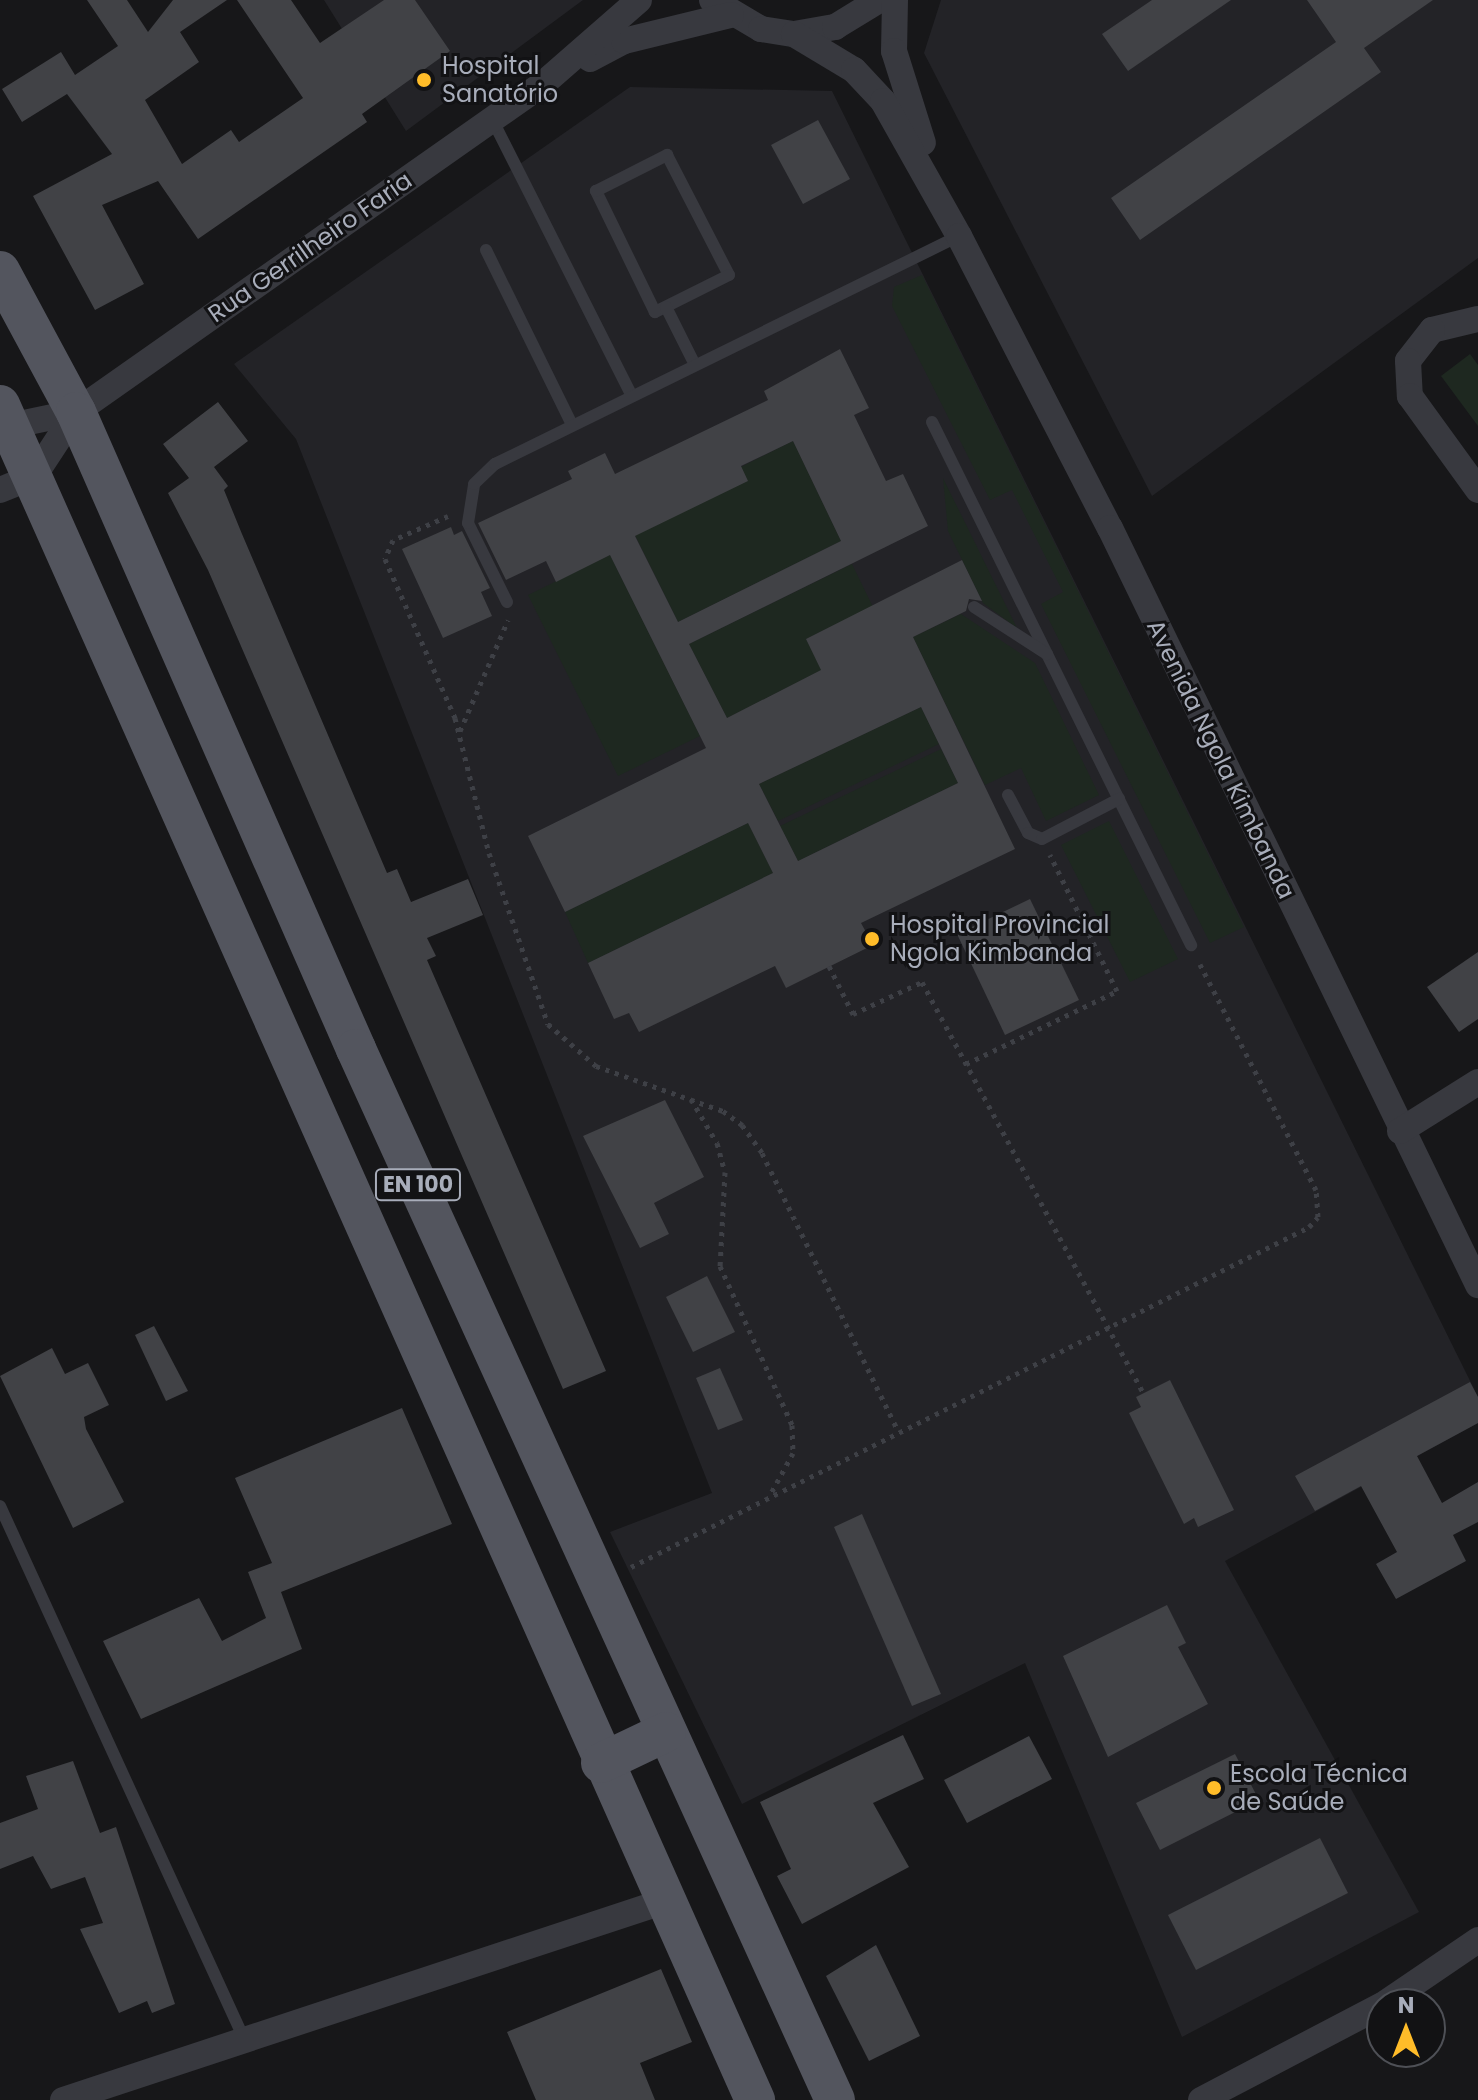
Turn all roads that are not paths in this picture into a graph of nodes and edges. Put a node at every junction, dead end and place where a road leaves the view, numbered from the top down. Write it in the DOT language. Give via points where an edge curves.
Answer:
graph roads {
  1 [pos="639,0"];
  2 [pos="879,0"];
  3 [pos="895,0"];
  4 [pos="721,8"];
  5 [pos="794,34"];
  6 [pos="544,83"];
  7 [pos="492,119"];
  8 [pos="959,236"];
  9 [pos="486,250"];
  10 [pos="0,271"];
  11 [pos="666,307"];
  12 [pos="1478,319"];
  13 [pos="695,365"];
  14 [pos="632,396"];
  15 [pos="76,412"];
  16 [pos="3,419"];
  17 [pos="932,422"];
  18 [pos="572,425"];
  19 [pos="17,483"];
  20 [pos="1478,490"];
  21 [pos="507,602"];
  22 [pos="974,607"];
  23 [pos="1047,654"];
  24 [pos="1008,795"];
  25 [pos="1119,799"];
  26 [pos="1191,945"];
  27 [pos="1478,1082"];
  28 [pos="1400,1131"];
  29 [pos="1478,1285"];
  30 [pos="0,1506"];
  31 [pos="666,1732"];
  32 [pos="601,1763"];
  33 [pos="668,1900"];
  34 [pos="1478,1940"];
  35 [pos="1408,1988"];
  36 [pos="1366,2014"];
  37 [pos="246,2043"];
  38 [pos="63,2100"];
  39 [pos="755,2100"];
  40 [pos="835,2100"];
  41 [pos="1201,2100"];
  1 -- 6 [label="street, Rua Gerrilheiro Faria"];
  2 -- 5 [label="street" via="835,27"];
  3 -- 8 [label="street" via="894,51 909,110"];
  4 -- 5 [label="street"];
  4 -- 6 [label="street, Rua Gerrilheiro Faria" via="624,41"];
  5 -- 8 [label="street" via="854,70 883,101"];
  6 -- 7 [label="street, Rua Gerrilheiro Faria"];
  7 -- 14 [label="lane"];
  7 -- 15 [label="street, Rua Gerrilheiro Faria"];
  8 -- 13 [label="lane"];
  8 -- 28 [label="street, Avenida Ngola Kimbanda" via="1110,528"];
  9 -- 18 [label="lane"];
  10 -- 15 [label="main road, EN 100"];
  11 -- 11 [label="lane" via="729,275 667,155 596,191 655,312"];
  11 -- 13 [label="lane"];
  12 -- 20 [label="street" via="1432,330 1408,361 1410,396"];
  13 -- 14 [label="lane"];
  14 -- 18 [label="lane"];
  15 -- 16 [label="street"];
  15 -- 19 [label="street"];
  15 -- 31 [label="main road, EN 100"];
  16 -- 19 [label="main road, EN 100"];
  17 -- 23 [label="lane"];
  18 -- 21 [label="lane" via="495,464 474,484 468,523"];
  19 -- 32 [label="main road, EN 100"];
  22 -- 23 [label="lane"];
  23 -- 25 [label="lane"];
  24 -- 25 [label="lane" via="1028,833 1042,839"];
  25 -- 26 [label="lane"];
  27 -- 28 [label="street"];
  28 -- 29 [label="street, Avenida Ngola Kimbanda"];
  30 -- 37 [label="lane"];
  31 -- 32 [label="main road"];
  31 -- 40 [label="main road, EN 100"];
  32 -- 33 [label="main road, EN 100"];
  33 -- 37 [label="street"];
  33 -- 39 [label="main road, EN 100"];
  34 -- 35 [label="street"];
  36 -- 41 [label="street"];
  37 -- 38 [label="street"];
}
